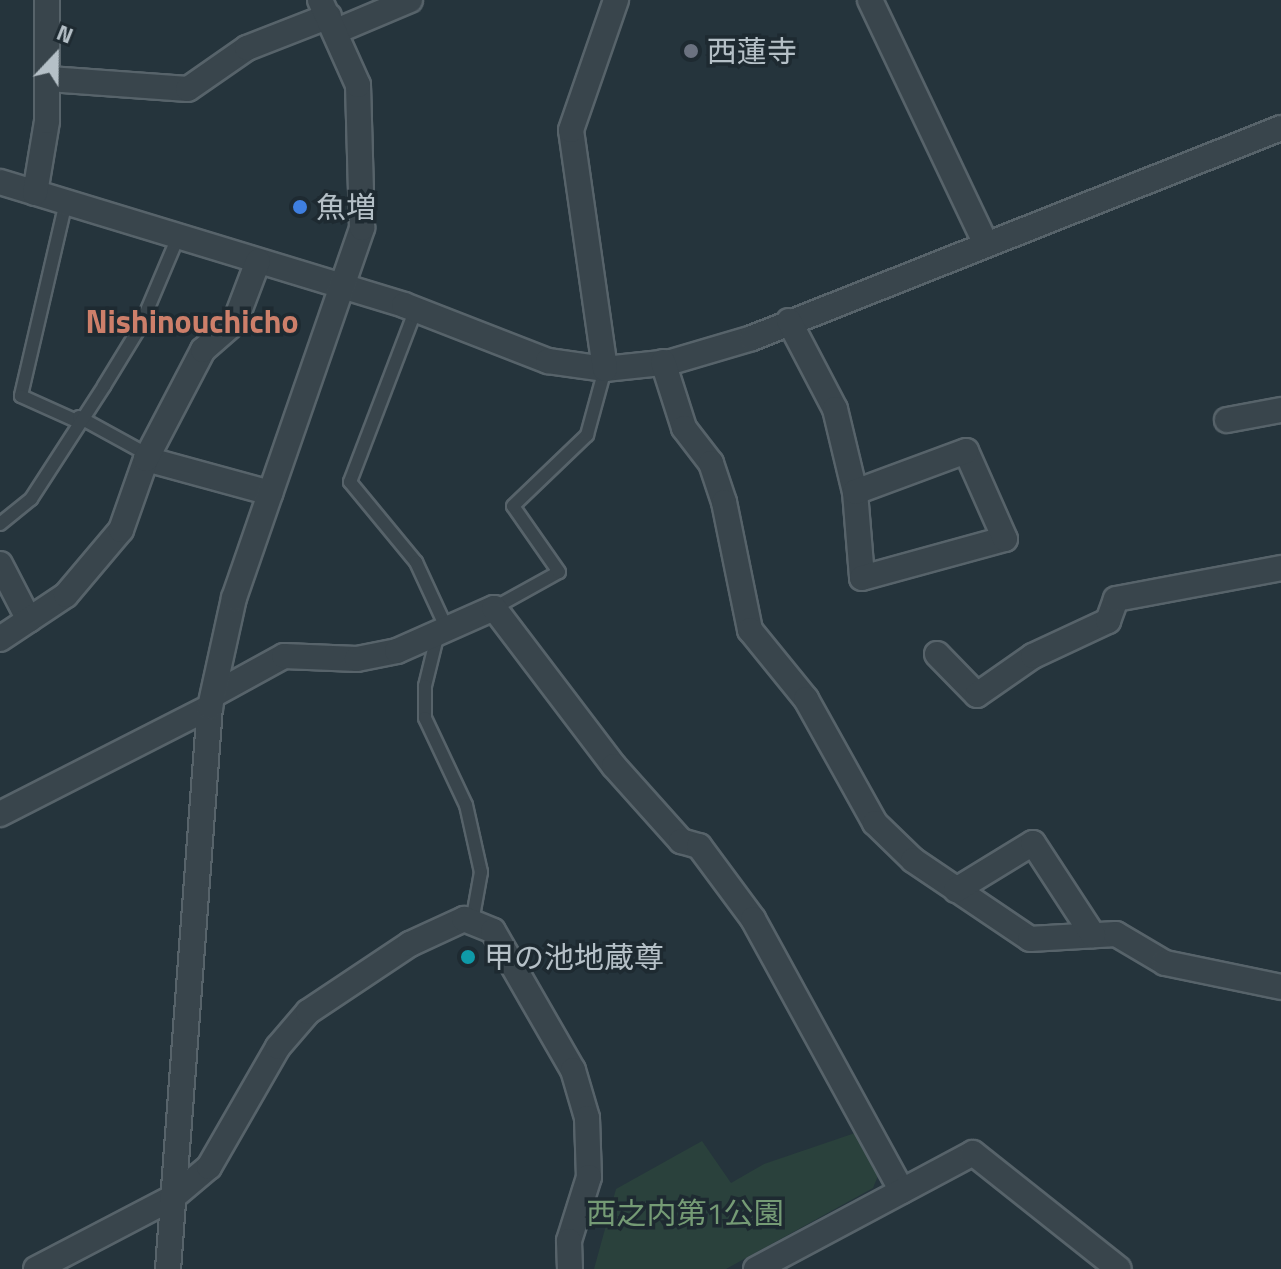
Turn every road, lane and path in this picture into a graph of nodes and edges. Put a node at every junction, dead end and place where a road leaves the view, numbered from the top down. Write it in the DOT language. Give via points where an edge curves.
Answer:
graph roads {
  1 [pos="47,0"];
  2 [pos="410,0"];
  3 [pos="616,0"];
  4 [pos="870,0"];
  5 [pos="329,15"];
  6 [pos="49,79"];
  7 [pos="1281,128"];
  8 [pos="0,182"];
  9 [pos="35,193"];
  10 [pos="66,202"];
  11 [pos="178,237"];
  12 [pos="984,240"];
  13 [pos="258,261"];
  14 [pos="342,287"];
  15 [pos="416,309"];
  16 [pos="789,321"];
  17 [pos="663,362"];
  18 [pos="605,369"];
  19 [pos="1281,410"];
  20 [pos="78,419"];
  21 [pos="1227,420"];
  22 [pos="147,457"];
  23 [pos="855,492"];
  24 [pos="270,493"];
  25 [pos="0,524"];
  26 [pos="0,564"];
  27 [pos="1281,568"];
  28 [pos="494,608"];
  29 [pos="29,620"];
  30 [pos="442,631"];
  31 [pos="0,639"];
  32 [pos="937,654"];
  33 [pos="212,701"];
  34 [pos="4,805"];
  35 [pos="956,890"];
  36 [pos="472,922"];
  37 [pos="1093,935"];
  38 [pos="1281,987"];
  39 [pos="902,1191"];
  40 [pos="172,1198"];
  41 [pos="174,1266"];
  42 [pos="36,1269"];
  43 [pos="570,1269"];
  44 [pos="756,1269"];
  45 [pos="1119,1269"];
  1 -- 6 [label="street"];
  2 -- 5 [label="street"];
  3 -- 18 [label="street" via="571,130"];
  4 -- 12 [label="street"];
  5 -- 6 [label="street" via="247,48 188,89"];
  5 -- 14 [label="street" via="358,85 363,161 362,228"];
  6 -- 9 [label="street"];
  7 -- 12 [label="street"];
  8 -- 9 [label="street"];
  9 -- 10 [label="street"];
  10 -- 11 [label="street"];
  10 -- 20 [label="lane" via="21,396"];
  11 -- 13 [label="street"];
  11 -- 20 [label="lane" via="140,327"];
  12 -- 16 [label="street"];
  13 -- 14 [label="street"];
  13 -- 22 [label="street" via="235,322 203,350"];
  14 -- 15 [label="street"];
  14 -- 24 [label="street"];
  15 -- 18 [label="street" via="548,361"];
  15 -- 30 [label="lane" via="350,482 416,562"];
  16 -- 17 [label="street"];
  16 -- 23 [label="street" via="835,409"];
  17 -- 18 [label="street"];
  17 -- 35 [label="street" via="684,428 711,463 724,502 750,630 806,699 875,823"];
  18 -- 28 [label="lane" via="587,435 513,506 559,572"];
  19 -- 21 [label="street"];
  20 -- 22 [label="lane"];
  20 -- 25 [label="lane" via="31,499"];
  22 -- 24 [label="street"];
  22 -- 29 [label="street" via="121,530 66,595"];
  23 -- 23 [label="street" via="862,578 1005,539 966,451"];
  24 -- 33 [label="street" via="234,598"];
  26 -- 29 [label="street"];
  27 -- 32 [label="street" via="1116,599 1108,621 1033,656 977,695"];
  28 -- 30 [label="street"];
  28 -- 39 [label="street" via="614,766 681,841 699,846 753,919"];
  29 -- 31 [label="street"];
  30 -- 33 [label="street" via="357,659 284,656"];
  30 -- 36 [label="lane" via="425,718 466,805 481,872"];
  33 -- 34 [label="street"];
  33 -- 40 [label="street"];
  35 -- 37 [label="street" via="1030,939"];
  35 -- 37 [label="street" via="1033,843"];
  36 -- 40 [label="street" via="464,919 410,944 308,1012 278,1047 209,1167"];
  36 -- 43 [label="street" via="493,931 553,1026 587,1118 589,1177 569,1241"];
  37 -- 38 [label="street" via="1116,934 1165,963 1232,983"];
  39 -- 44 [label="street"];
  39 -- 45 [label="street" via="973,1153"];
  40 -- 41 [label="street"];
  40 -- 42 [label="street"];
}
